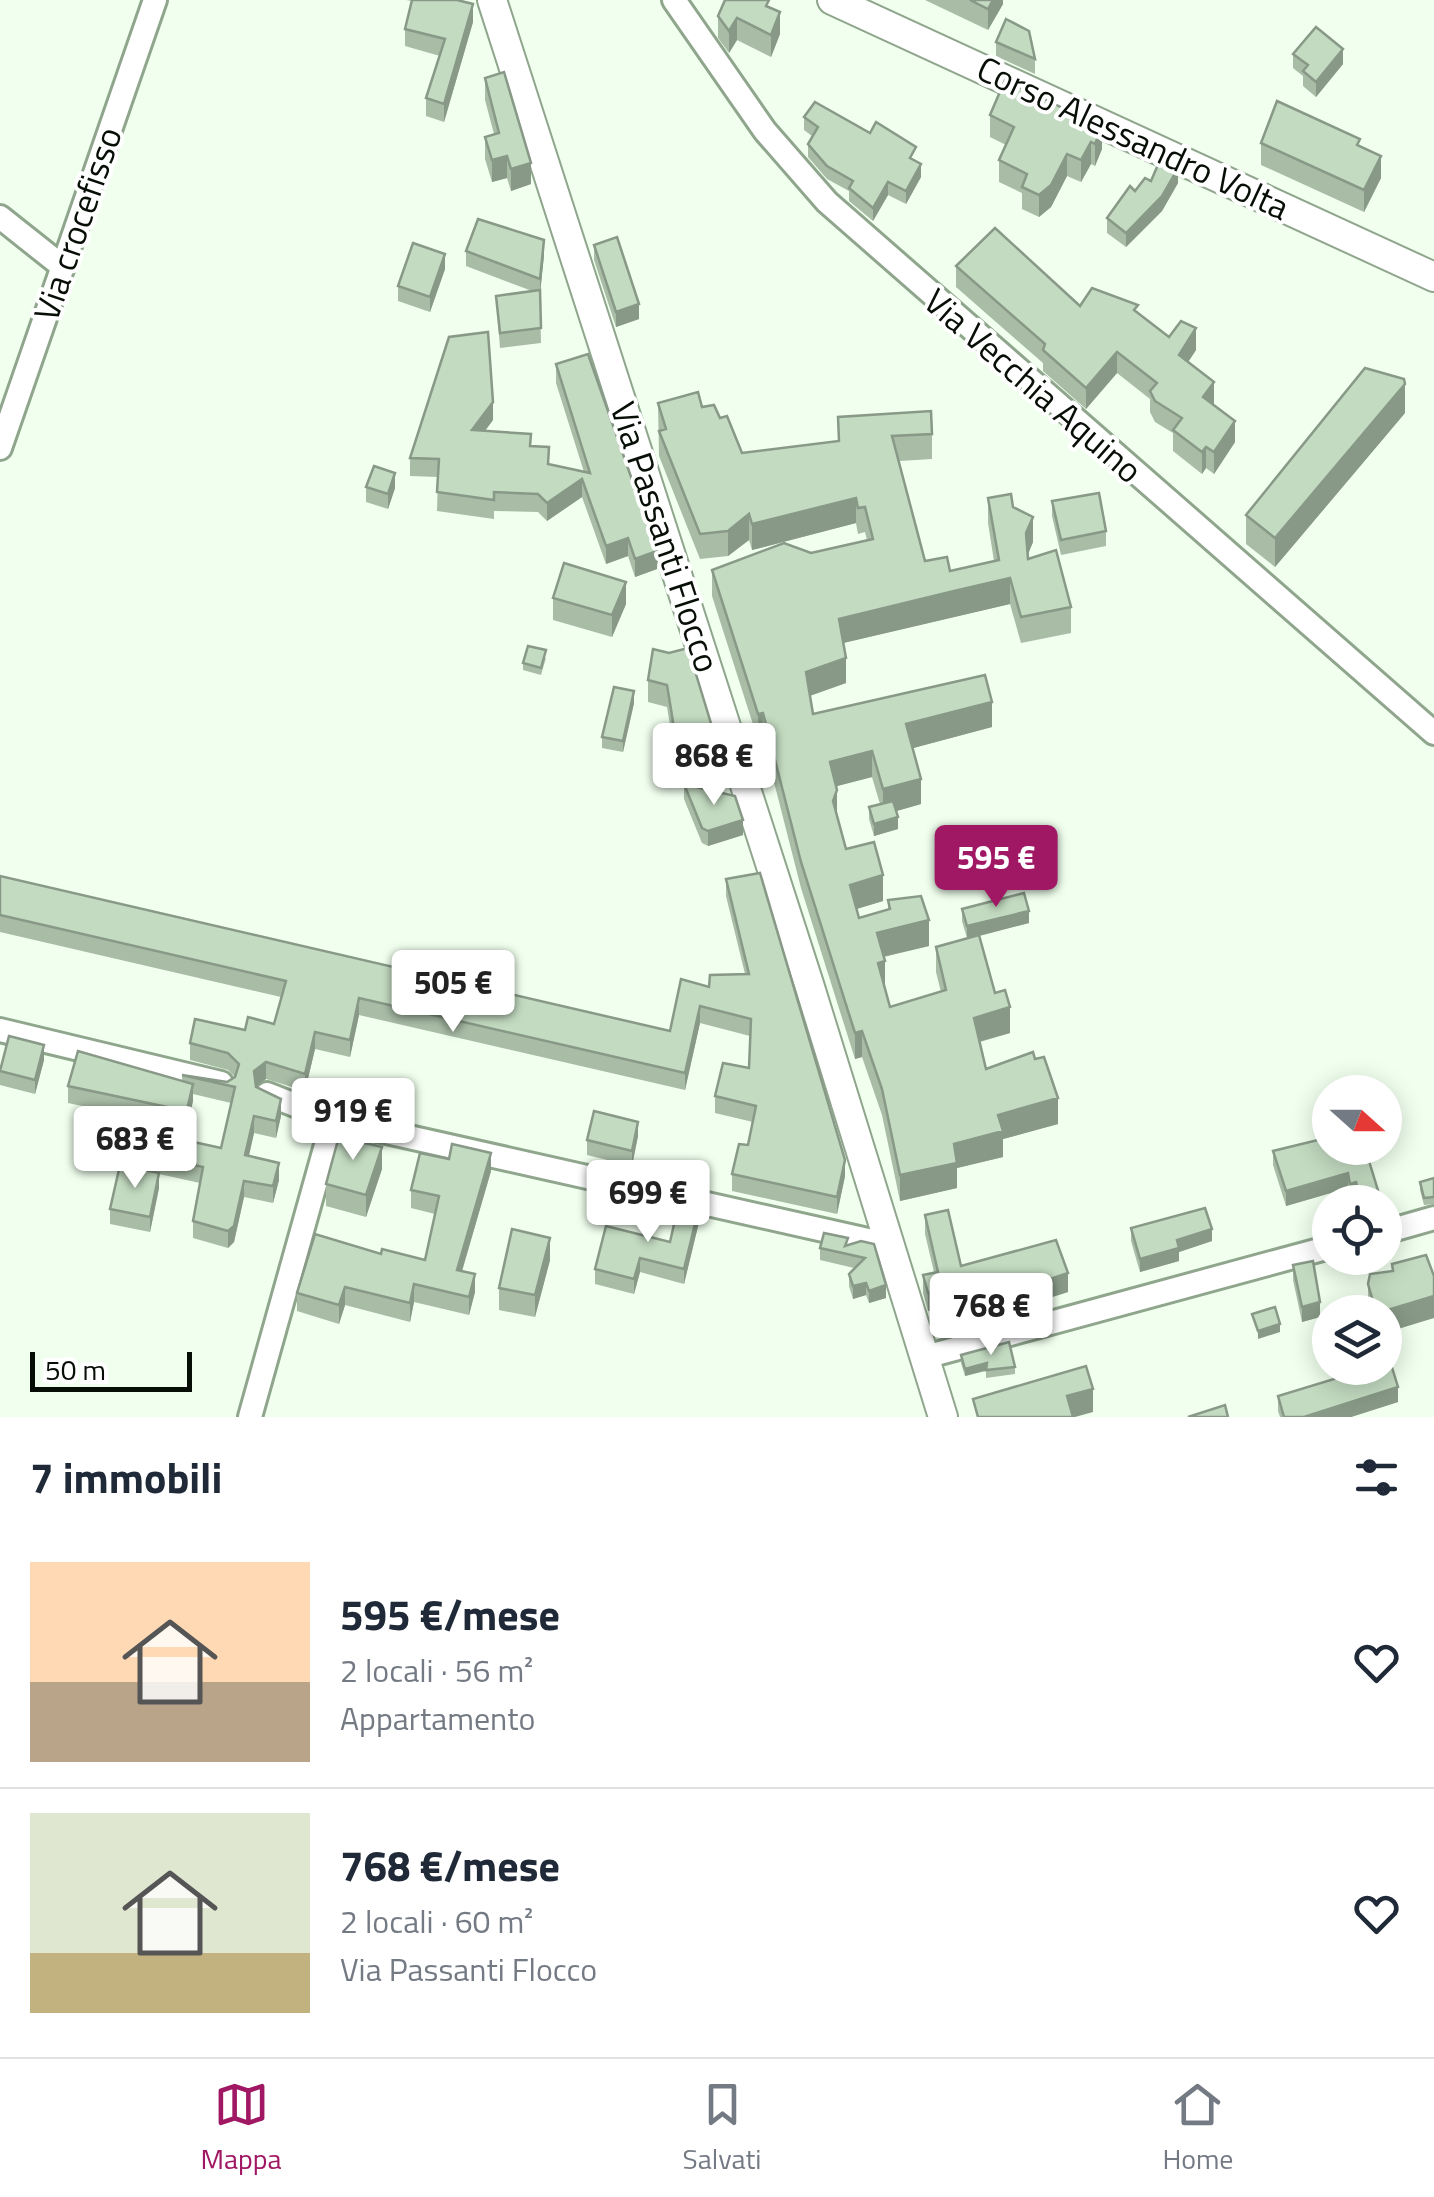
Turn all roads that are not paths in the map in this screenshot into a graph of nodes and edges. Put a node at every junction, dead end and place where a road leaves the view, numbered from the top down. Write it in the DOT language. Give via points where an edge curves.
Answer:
graph roads {
  1 [pos="156,0"];
  2 [pos="492,0"];
  3 [pos="674,0"];
  4 [pos="832,0"];
  5 [pos="0,217"];
  6 [pos="63,267"];
  7 [pos="1434,276"];
  8 [pos="0,448"];
  9 [pos="1434,733"];
  10 [pos="0,1030"];
  11 [pos="224,1084"];
  12 [pos="267,1094"];
  13 [pos="333,1120"];
  14 [pos="1434,1218"];
  15 [pos="1402,1227"];
  16 [pos="890,1245"];
  17 [pos="1312,1252"];
  18 [pos="925,1357"];
  19 [pos="250,1417"];
  20 [pos="943,1417"];
  1 -- 6 [label="street, Via crocefisso"];
  2 -- 16 [label="main road, Via Passanti Flocco"];
  3 -- 9 [label="street, Via Vecchia Aquino" via="765,130 826,202"];
  4 -- 7 [label="main road, Corso Alessandro Volta"];
  5 -- 6 [label="street"];
  6 -- 8 [label="street, Via crocefisso"];
  10 -- 11 [label="street"];
  12 -- 13 [label="street"];
  13 -- 16 [label="street"];
  13 -- 19 [label="street"];
  14 -- 15 [label="street"];
  16 -- 18 [label="main road, Via Passanti Flocco"];
  17 -- 18 [label="street"];
  18 -- 20 [label="main road, Via Passanti Flocco"];
}
